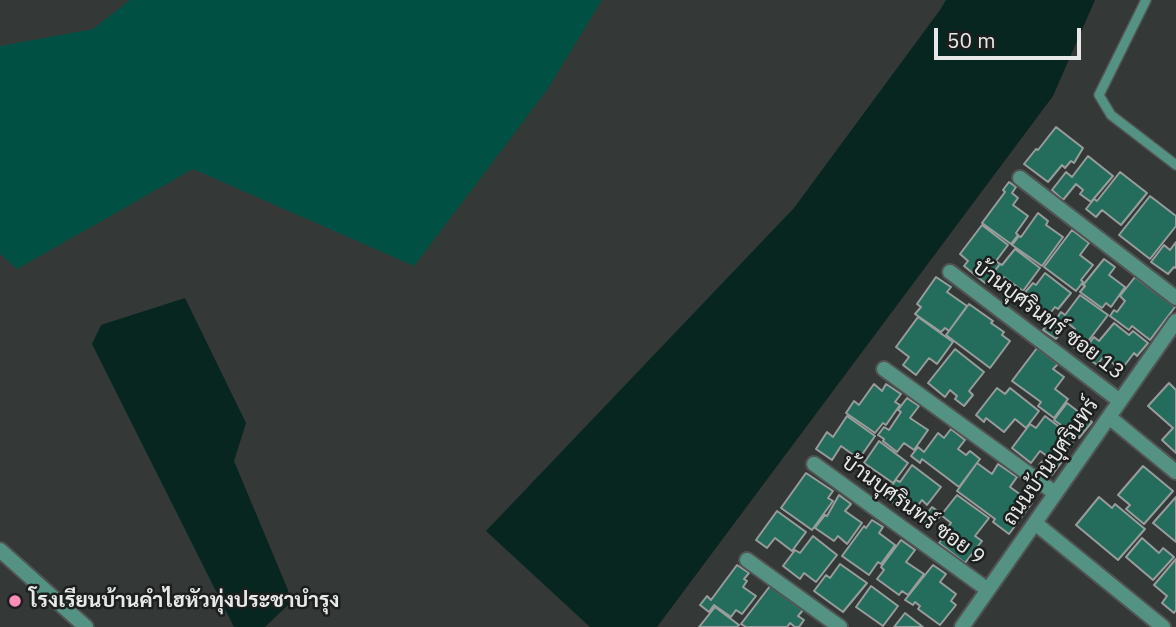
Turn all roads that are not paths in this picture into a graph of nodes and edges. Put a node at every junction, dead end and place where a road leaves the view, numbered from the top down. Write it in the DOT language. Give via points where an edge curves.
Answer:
graph roads {
  1 [pos="1146,0"];
  2 [pos="1176,165"];
  3 [pos="1020,178"];
  4 [pos="950,272"];
  5 [pos="1176,298"];
  6 [pos="1176,321"];
  7 [pos="884,369"];
  8 [pos="1119,401"];
  9 [pos="1109,417"];
  10 [pos="814,464"];
  11 [pos="1176,472"];
  12 [pos="1055,493"];
  13 [pos="1035,523"];
  14 [pos="0,550"];
  15 [pos="747,560"];
  16 [pos="988,590"];
  17 [pos="86,627"];
  18 [pos="840,627"];
  19 [pos="962,627"];
  20 [pos="1163,627"];
  1 -- 2 [label="lane" via="1099,95 1111,115"];
  3 -- 5 [label="street"];
  4 -- 8 [label="street, บ้านบุศรินทร์ ซอย 13"];
  6 -- 8 [label="street, ถนนบ้านบุศรินทร์"];
  7 -- 12 [label="street"];
  8 -- 9 [label="street, ถนนบ้านบุศรินทร์"];
  9 -- 11 [label="street"];
  9 -- 12 [label="street, ถนนบ้านบุศรินทร์"];
  10 -- 16 [label="street, บ้านบุศรินทร์ ซอย 9"];
  12 -- 13 [label="street, ถนนบ้านบุศรินทร์"];
  13 -- 16 [label="street, ถนนบ้านบุศรินทร์"];
  13 -- 20 [label="street"];
  14 -- 17 [label="street"];
  15 -- 18 [label="street"];
  16 -- 19 [label="street, ถนนบ้านบุศรินทร์"];
}
